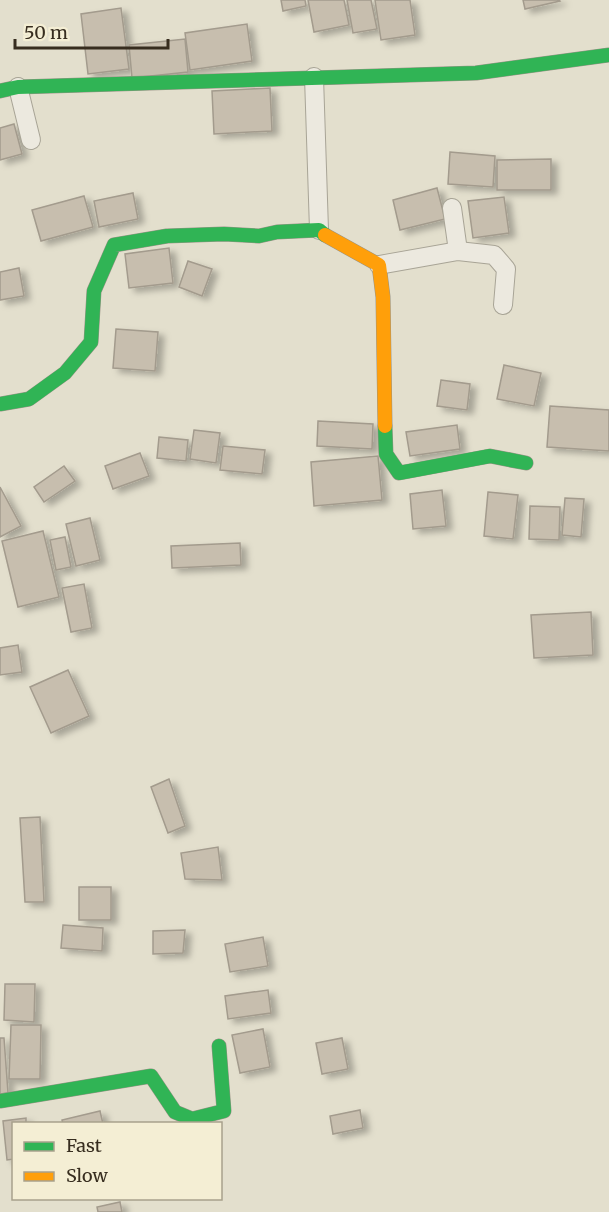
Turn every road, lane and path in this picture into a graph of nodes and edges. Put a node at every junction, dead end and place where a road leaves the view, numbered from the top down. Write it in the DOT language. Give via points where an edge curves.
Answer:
graph roads {
  1 [pos="609,54"];
  2 [pos="314,78"];
  3 [pos="9,89"];
  4 [pos="31,140"];
  5 [pos="452,208"];
  6 [pos="319,230"];
  7 [pos="458,251"];
  8 [pos="379,265"];
  9 [pos="503,305"];
  10 [pos="0,404"];
  11 [pos="526,463"];
  12 [pos="219,1046"];
  13 [pos="0,1101"];
  1 -- 2 [label="street" via="476,73"];
  2 -- 3 [label="street"];
  2 -- 6 [label="street"];
  3 -- 4 [label="street"];
  5 -- 7 [label="street"];
  6 -- 8 [label="street"];
  6 -- 10 [label="street" via="259,236 167,236 114,245 94,291 91,342 64,373 29,399"];
  7 -- 8 [label="street"];
  7 -- 9 [label="street" via="494,255 506,269"];
  8 -- 11 [label="street" via="386,454 399,473 489,456"];
  12 -- 13 [label="street" via="224,1111 192,1119 175,1112 151,1077"];
}
